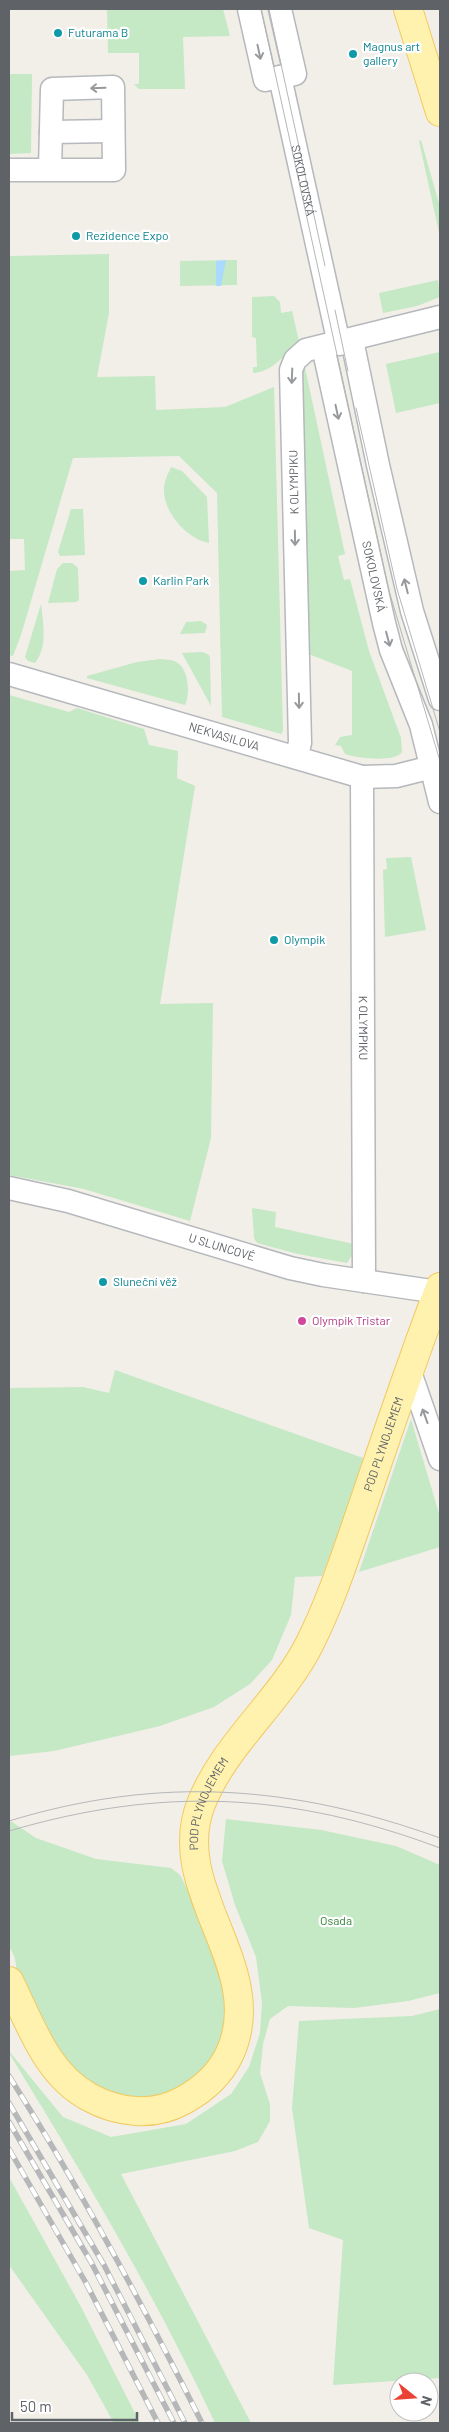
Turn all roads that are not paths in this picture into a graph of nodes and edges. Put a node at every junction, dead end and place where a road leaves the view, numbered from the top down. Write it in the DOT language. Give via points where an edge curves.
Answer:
graph roads {
  1 [pos="250,9"];
  2 [pos="280,9"];
  3 [pos="408,9"];
  4 [pos="280,77"];
  5 [pos="440,112"];
  6 [pos="113,130"];
  7 [pos="51,132"];
  8 [pos="50,169"];
  9 [pos="9,170"];
  10 [pos="440,317"];
  11 [pos="338,344"];
  12 [pos="9,674"];
  13 [pos="440,699"];
  14 [pos="296,757"];
  15 [pos="436,766"];
  16 [pos="362,777"];
  17 [pos="440,802"];
  18 [pos="9,1188"];
  19 [pos="364,1281"];
  20 [pos="439,1289"];
  21 [pos="410,1372"];
  22 [pos="440,1459"];
  23 [pos="9,1981"];
  1 -- 4 [label="street, one-way" via="265,80"];
  2 -- 4 [label="street" via="295,74"];
  3 -- 5 [label="main road"];
  4 -- 11 [label="street, SOKOLOVSKÁ"];
  6 -- 7 [label="street"];
  6 -- 7 [label="street, one-way" via="113,87 52,89"];
  6 -- 8 [label="street" via="114,170"];
  7 -- 8 [label="street"];
  8 -- 9 [label="street"];
  10 -- 11 [label="street, K OLYMPIKU"];
  13 -- 11 [label="street, SOKOLOVSKÁ, one-way" via="412,611 378,465"];
  11 -- 14 [label="street, K OLYMPIKU, one-way" via="306,350 295,360 291,370 300,743"];
  11 -- 15 [label="street, SOKOLOVSKÁ, one-way" via="384,623 391,650"];
  12 -- 14 [label="street, NEKVASILOVA"];
  14 -- 16 [label="street, NEKVASILOVA"];
  15 -- 16 [label="street, NEKVASILOVA" via="396,776"];
  15 -- 17 [label="street, SOKOLOVSKÁ"];
  16 -- 19 [label="street, K OLYMPIKU"];
  18 -- 19 [label="street, U SLUNCOVÉ" via="68,1201 290,1268"];
  19 -- 20 [label="street, U SLUNCOVÉ"];
  20 -- 21 [label="main road, POD PLYNOJEMEM"];
  22 -- 21 [label="street, one-way"];
  21 -- 23 [label="main road, POD PLYNOJEMEM" via="332,1593 309,1645 221,1766 208,1787 197,1816 194,1846 199,1876 233,1969 239,2004 236,2037 220,2070 200,2090 164,2109 126,2110 99,2102 76,2089 55,2068"];
}
